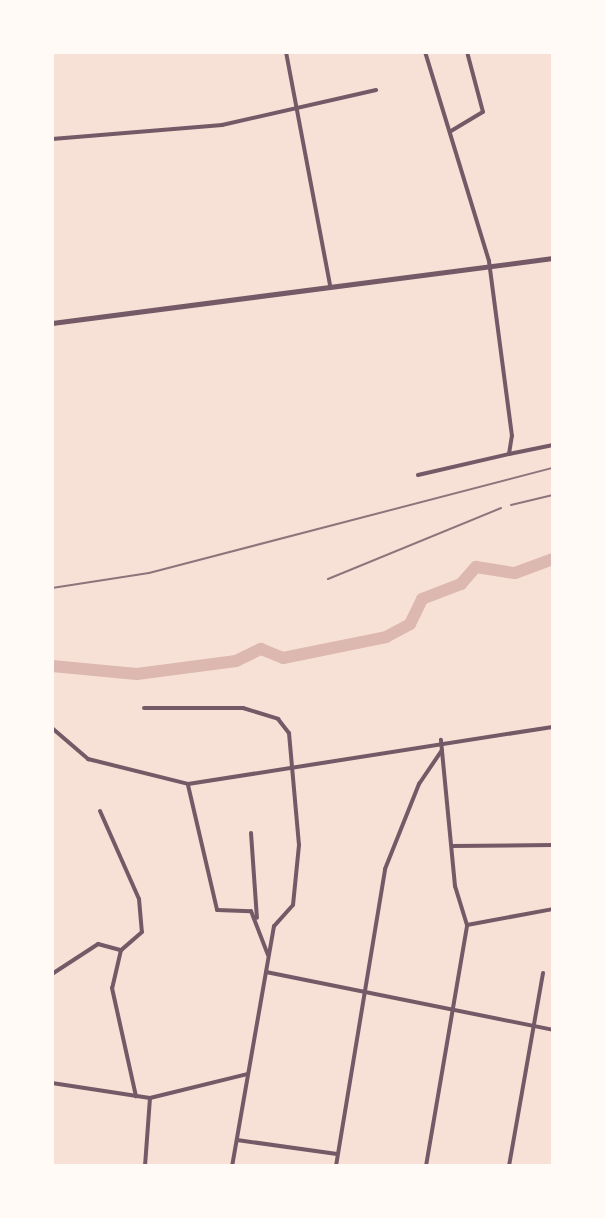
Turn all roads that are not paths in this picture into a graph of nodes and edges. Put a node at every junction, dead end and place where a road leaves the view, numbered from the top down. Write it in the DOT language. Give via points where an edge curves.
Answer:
graph roads {
  1 [pos="286,52"];
  2 [pos="425,52"];
  3 [pos="467,52"];
  4 [pos="376,90"];
  5 [pos="299,109"];
  6 [pos="451,131"];
  7 [pos="52,139"];
  8 [pos="553,258"];
  9 [pos="489,261"];
  10 [pos="330,285"];
  11 [pos="52,323"];
  12 [pos="553,445"];
  13 [pos="509,454"];
  14 [pos="418,475"];
  15 [pos="144,708"];
  16 [pos="553,727"];
  17 [pos="52,728"];
  18 [pos="441,740"];
  19 [pos="442,750"];
  20 [pos="295,773"];
  21 [pos="188,784"];
  22 [pos="100,811"];
  23 [pos="251,833"];
  24 [pos="553,845"];
  25 [pos="452,846"];
  26 [pos="553,909"];
  27 [pos="257,918"];
  28 [pos="467,925"];
  29 [pos="121,950"];
  30 [pos="269,957"];
  31 [pos="266,972"];
  32 [pos="543,973"];
  33 [pos="52,974"];
  34 [pos="366,995"];
  35 [pos="453,1012"];
  36 [pos="533,1027"];
  37 [pos="553,1030"];
  38 [pos="248,1074"];
  39 [pos="52,1083"];
  40 [pos="136,1096"];
  41 [pos="150,1098"];
  42 [pos="237,1140"];
  43 [pos="338,1154"];
  44 [pos="145,1166"];
  45 [pos="232,1166"];
  46 [pos="336,1166"];
  47 [pos="426,1166"];
  48 [pos="509,1166"];
  1 -- 5 [label="street"];
  2 -- 6 [label="street"];
  3 -- 6 [label="street" via="483,112"];
  4 -- 5 [label="street"];
  5 -- 7 [label="street" via="222,125"];
  5 -- 10 [label="street"];
  6 -- 9 [label="street"];
  8 -- 9 [label="street"];
  9 -- 10 [label="street"];
  9 -- 13 [label="street" via="511,419"];
  10 -- 11 [label="street"];
  12 -- 13 [label="street"];
  13 -- 14 [label="street"];
  15 -- 20 [label="street" via="243,708 278,719 289,733"];
  16 -- 18 [label="street"];
  17 -- 21 [label="street" via="88,759"];
  18 -- 19 [label="street"];
  18 -- 20 [label="street"];
  19 -- 25 [label="street"];
  19 -- 34 [label="street" via="406,812 385,869"];
  20 -- 21 [label="street"];
  20 -- 30 [label="street" via="299,845 293,905 274,926"];
  21 -- 27 [label="street" via="217,910"];
  22 -- 29 [label="street" via="139,899 142,932"];
  23 -- 27 [label="street"];
  24 -- 25 [label="street"];
  25 -- 28 [label="street"];
  26 -- 28 [label="street"];
  27 -- 30 [label="street"];
  28 -- 35 [label="street"];
  29 -- 33 [label="street" via="98,944"];
  29 -- 40 [label="street" via="112,988"];
  30 -- 31 [label="street"];
  31 -- 34 [label="street"];
  31 -- 38 [label="street"];
  32 -- 36 [label="street"];
  34 -- 35 [label="street"];
  34 -- 43 [label="street"];
  35 -- 36 [label="street"];
  35 -- 47 [label="street"];
  36 -- 37 [label="street"];
  36 -- 48 [label="street"];
  38 -- 41 [label="street"];
  38 -- 42 [label="street"];
  39 -- 40 [label="street"];
  40 -- 41 [label="street"];
  41 -- 44 [label="street"];
  42 -- 43 [label="street"];
  42 -- 45 [label="street"];
  43 -- 46 [label="street"];
}
